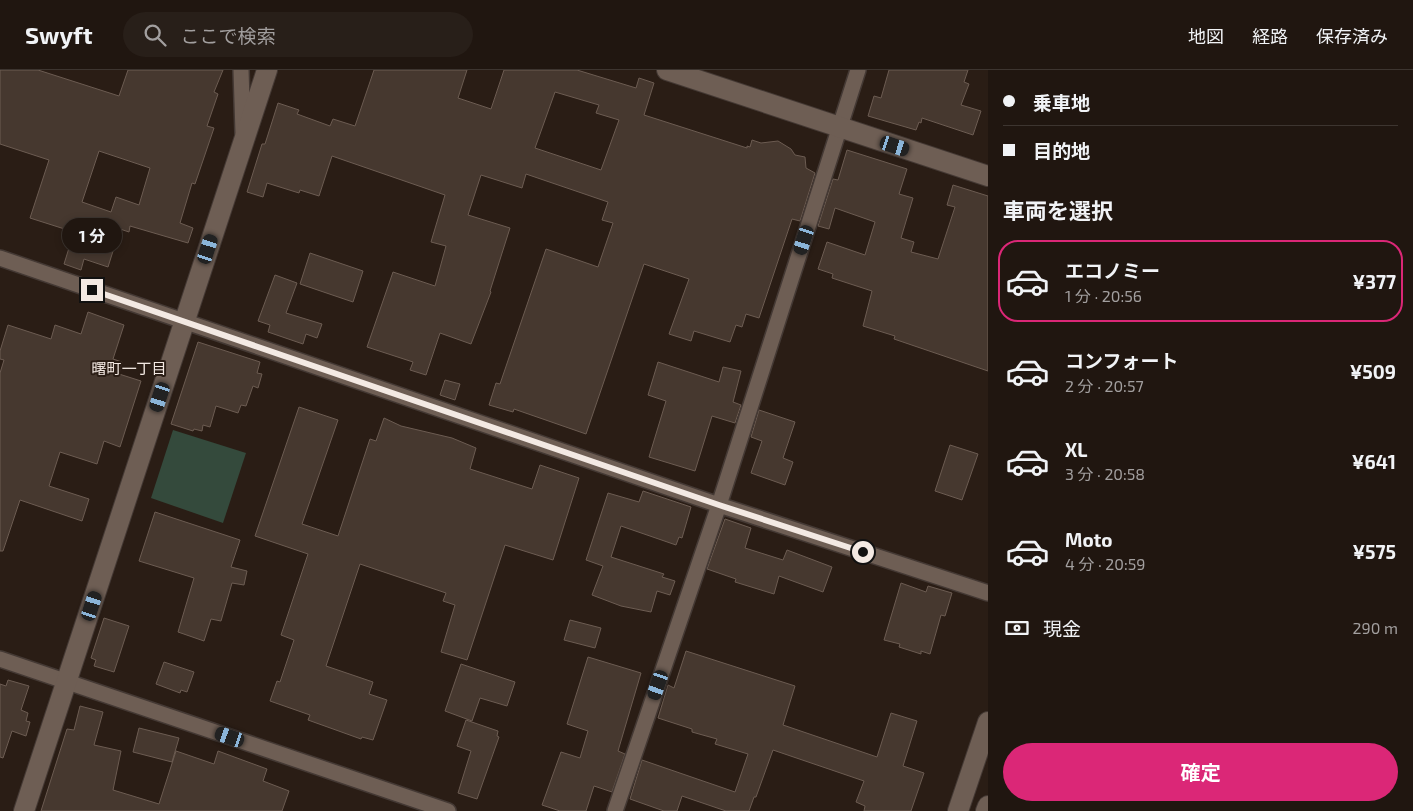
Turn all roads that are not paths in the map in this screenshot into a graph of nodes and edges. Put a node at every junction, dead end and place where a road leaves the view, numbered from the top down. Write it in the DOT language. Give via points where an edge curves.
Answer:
graph roads {
  1 [pos="241,70"];
  2 [pos="267,70"];
  3 [pos="667,70"];
  4 [pos="858,70"];
  5 [pos="840,127"];
  6 [pos="244,142"];
  7 [pos="988,176"];
  8 [pos="0,258"];
  9 [pos="185,321"];
  10 [pos="719,505"];
  11 [pos="988,593"];
  12 [pos="0,659"];
  13 [pos="67,682"];
  14 [pos="988,722"];
  15 [pos="988,806"];
  16 [pos="24,811"];
  17 [pos="448,811"];
  18 [pos="615,811"];
  19 [pos="958,811"];
  20 [pos="986,811"];
  1 -- 6 [label="street"];
  2 -- 6 [label="street"];
  3 -- 5 [label="street"];
  4 -- 5 [label="street"];
  5 -- 7 [label="street"];
  5 -- 10 [label="street"];
  6 -- 9 [label="street"];
  8 -- 9 [label="street"];
  9 -- 10 [label="street"];
  9 -- 13 [label="street"];
  10 -- 11 [label="street"];
  10 -- 18 [label="street"];
  12 -- 13 [label="street"];
  13 -- 16 [label="street"];
  13 -- 17 [label="street"];
  14 -- 19 [label="street"];
  15 -- 20 [label="street"];
}
